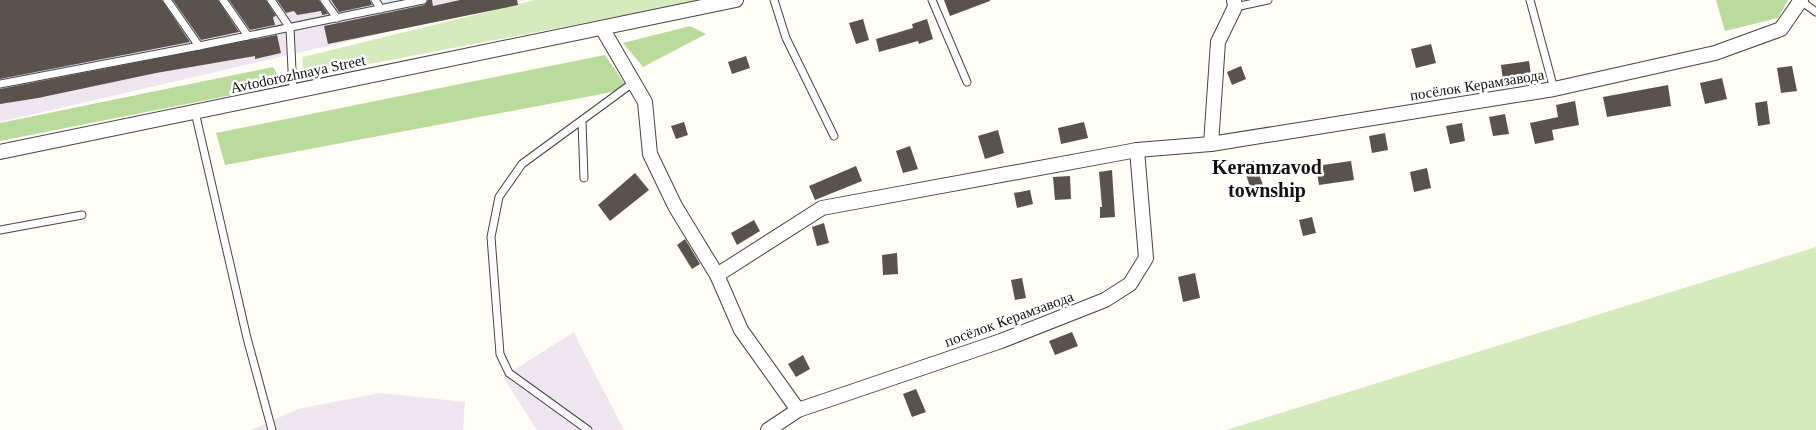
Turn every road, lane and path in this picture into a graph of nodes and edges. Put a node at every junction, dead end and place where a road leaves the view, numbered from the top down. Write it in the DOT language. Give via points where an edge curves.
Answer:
graph roads {
  1 [pos="167,0"];
  2 [pos="223,0"];
  3 [pos="271,0"];
  4 [pos="324,0"];
  5 [pos="375,0"];
  6 [pos="423,0"];
  7 [pos="774,0"];
  8 [pos="932,0"];
  9 [pos="1268,0"];
  10 [pos="1530,0"];
  11 [pos="1801,0"];
  12 [pos="727,1"];
  13 [pos="1234,4"];
  14 [pos="381,9"];
  15 [pos="1816,12"];
  16 [pos="337,18"];
  17 [pos="290,28"];
  18 [pos="602,28"];
  19 [pos="248,36"];
  20 [pos="199,46"];
  21 [pos="635,82"];
  22 [pos="967,82"];
  23 [pos="0,84"];
  24 [pos="1554,89"];
  25 [pos="293,91"];
  26 [pos="195,112"];
  27 [pos="582,121"];
  28 [pos="834,136"];
  29 [pos="1211,144"];
  30 [pos="1137,150"];
  31 [pos="0,152"];
  32 [pos="584,178"];
  33 [pos="82,215"];
  34 [pos="0,230"];
  35 [pos="717,274"];
  36 [pos="798,410"];
  37 [pos="272,430"];
  38 [pos="588,430"];
  39 [pos="768,430"];
  1 -- 20 [label="lane"];
  2 -- 19 [label="lane"];
  3 -- 17 [label="lane"];
  4 -- 16 [label="lane"];
  5 -- 14 [label="lane"];
  6 -- 14 [label="lane"];
  7 -- 28 [label="lane" via="786,38"];
  8 -- 22 [label="lane"];
  9 -- 13 [label="lane"];
  10 -- 24 [label="lane"];
  11 -- 15 [label="lane"];
  11 -- 24 [label="street, посёлок Керамзавода" via="1782,29 1715,53"];
  12 -- 18 [label="street"];
  13 -- 29 [label="street" via="1218,42"];
  14 -- 16 [label="lane"];
  16 -- 17 [label="lane"];
  17 -- 19 [label="lane"];
  17 -- 25 [label="lane"];
  18 -- 21 [label="street"];
  18 -- 25 [label="street, Avtodorozhnaya Street"];
  19 -- 20 [label="lane"];
  20 -- 23 [label="lane"];
  21 -- 27 [label="lane"];
  21 -- 35 [label="street" via="645,102 650,154 675,206"];
  24 -- 29 [label="street, посёлок Керамзавода"];
  25 -- 26 [label="street, Avtodorozhnaya Street"];
  26 -- 31 [label="street, Avtodorozhnaya Street"];
  26 -- 37 [label="lane" via="247,338"];
  27 -- 32 [label="lane"];
  27 -- 38 [label="lane" via="522,164 499,197 490,238 500,354 509,373"];
  29 -- 30 [label="street, посёлок Керамзавода"];
  30 -- 35 [label="street, посёлок Керамзавода" via="822,208"];
  30 -- 36 [label="street, посёлок Керамзавода" via="1146,258 1130,284 1105,300 1001,341"];
  33 -- 34 [label="lane"];
  35 -- 36 [label="street" via="741,330"];
  36 -- 39 [label="street, посёлок Керамзавода"];
}
